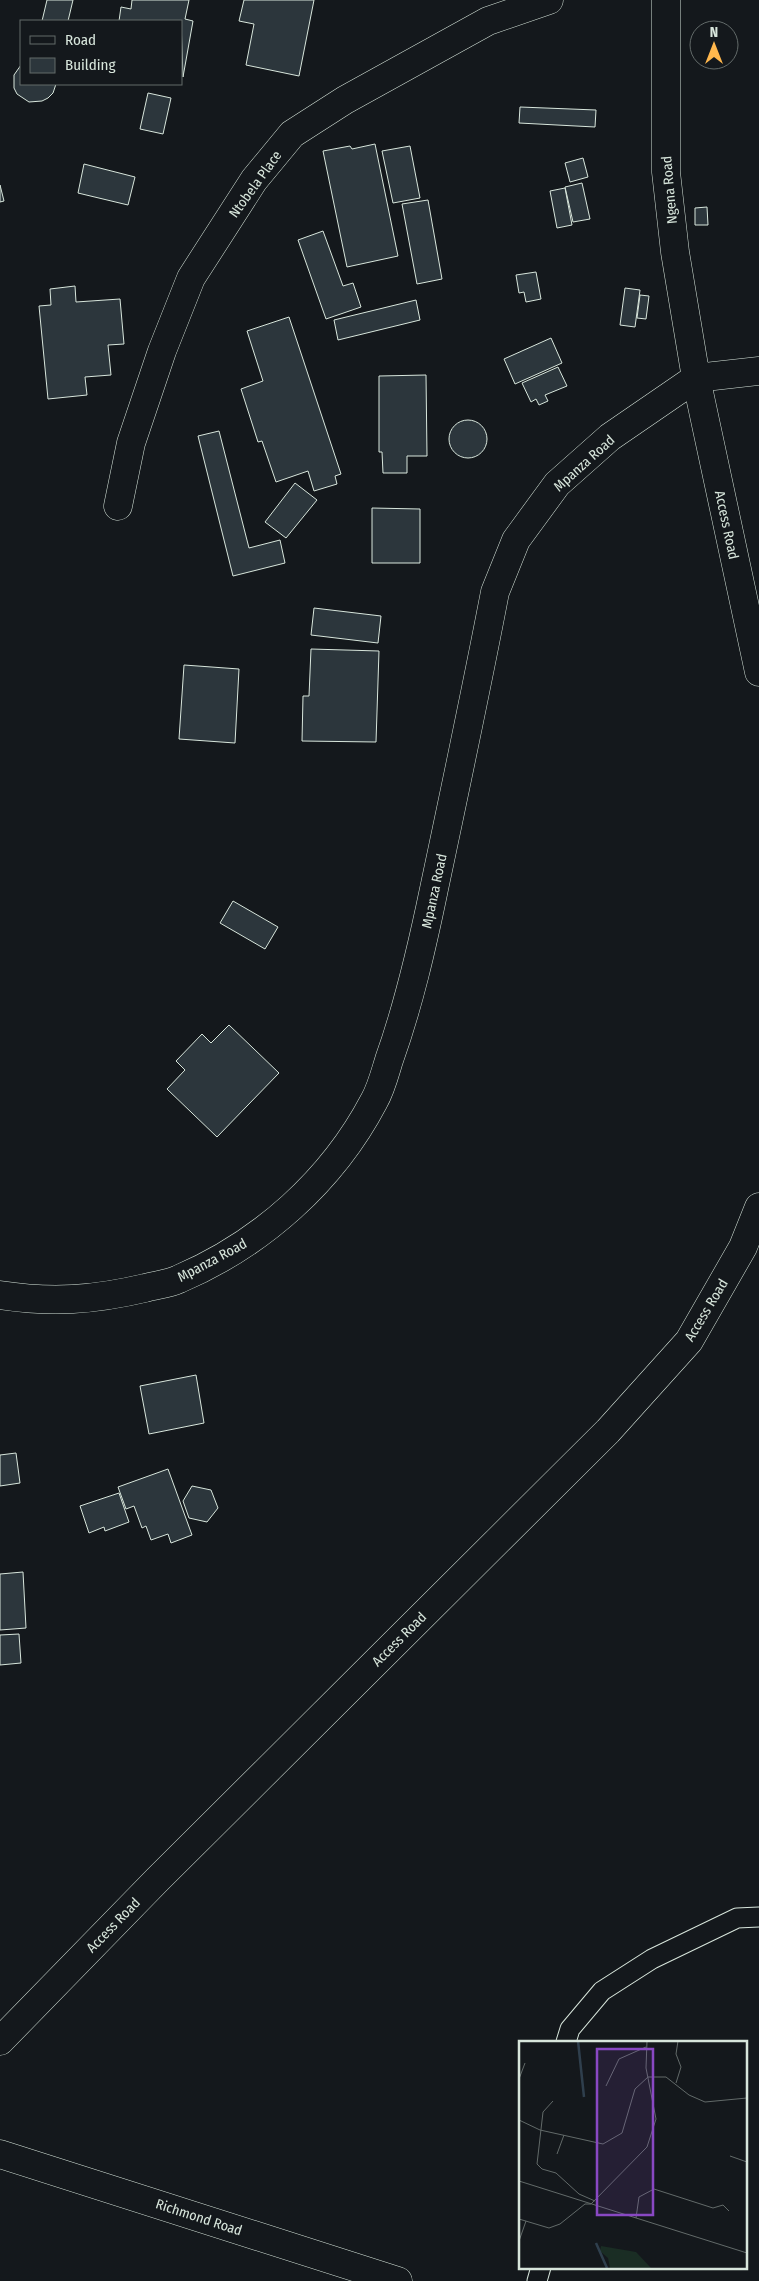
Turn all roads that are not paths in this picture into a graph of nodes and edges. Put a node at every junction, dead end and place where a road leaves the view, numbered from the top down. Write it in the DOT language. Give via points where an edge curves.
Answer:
graph roads {
  1 [pos="549,0"];
  2 [pos="666,0"];
  3 [pos="759,372"];
  4 [pos="696,378"];
  5 [pos="118,506"];
  6 [pos="759,672"];
  7 [pos="759,1207"];
  8 [pos="0,1295"];
  9 [pos="759,1917"];
  10 [pos="0,2041"];
  11 [pos="566,2041"];
  12 [pos="0,2154"];
  13 [pos="541,2268"];
  14 [pos="398,2281"];
  15 [pos="537,2281"];
  1 -- 5 [label="main road, Ntobela Place" via="488,21 345,100 292,134 254,180 191,278 131,444"];
  2 -- 4 [label="main road, Ngena Road" via="666,172 675,252"];
  3 -- 4 [label="main road, Mpanza Road"];
  4 -- 6 [label="main road, Access Road"];
  4 -- 8 [label="main road, Mpanza Road" via="610,437 557,484 516,540 495,592 423,942 402,1024 375,1100 341,1154 281,1217 238,1249 176,1280 112,1296 72,1300 32,1300"];
  7 -- 10 [label="main road, Access Road" via="744,1247 688,1341 608,1432 157,1880"];
  9 -- 11 [label="lane" via="737,1918 652,1959 602,1990 570,2029"];
  12 -- 14 [label="main road, Richmond Road"];
  13 -- 15 [label="lane"];
}
